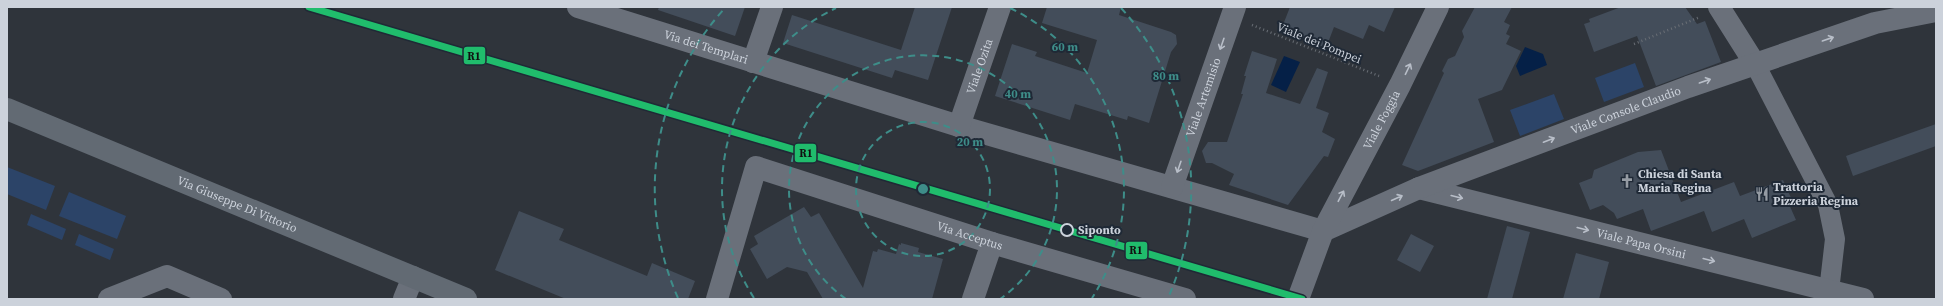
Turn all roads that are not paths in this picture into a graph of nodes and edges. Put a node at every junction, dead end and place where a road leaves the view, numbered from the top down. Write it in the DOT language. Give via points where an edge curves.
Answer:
graph roads {
  1 [pos="578,7"];
  2 [pos="772,7"];
  3 [pos="1000,7"];
  4 [pos="1438,7"];
  5 [pos="1719,8"];
  6 [pos="1936,11"];
  7 [pos="1233,12"];
  8 [pos="753,62"];
  9 [pos="1755,64"];
  10 [pos="7,109"];
  11 [pos="959,126"];
  12 [pos="1172,187"];
  13 [pos="1419,188"];
  14 [pos="1323,231"];
  15 [pos="992,242"];
  16 [pos="413,277"];
  17 [pos="1829,290"];
  18 [pos="1298,298"];
  19 [pos="109,299"];
  20 [pos="221,299"];
  21 [pos="404,299"];
  22 [pos="466,299"];
  23 [pos="717,299"];
  24 [pos="973,299"];
  25 [pos="1185,299"];
  26 [pos="1863,299"];
  1 -- 8 [label="street, Via dei Templari"];
  2 -- 8 [label="street"];
  3 -- 11 [label="street, Viale Ozita"];
  14 -- 4 [label="street, Viale Foggia, one-way"];
  5 -- 9 [label="street"];
  9 -- 6 [label="street, Viale Console Claudio, one-way" via="1875,23"];
  7 -- 12 [label="street, Viale Artemisio, one-way"];
  8 -- 11 [label="street, Via dei Templari"];
  13 -- 9 [label="street, Viale Console Claudio, one-way"];
  9 -- 17 [label="street" via="1828,205 1834,239"];
  10 -- 16 [label="main road, Via Giuseppe Di Vittorio"];
  11 -- 12 [label="street, Via dei Templari"];
  12 -- 14 [label="street, Via dei Templari"];
  14 -- 13 [label="street, Viale Console Claudio, one-way"];
  13 -- 17 [label="street, Viale Papa Orsini, one-way"];
  14 -- 18 [label="street, Viale Foggia"];
  15 -- 23 [label="street, Via Acceptus" via="756,167"];
  15 -- 24 [label="street"];
  15 -- 25 [label="street, Via Acceptus"];
  16 -- 21 [label="street"];
  16 -- 22 [label="main road, Via Giuseppe Di Vittorio"];
  17 -- 26 [label="street, Viale Papa Orsini"];
  19 -- 20 [label="street" via="167,276"];
}
